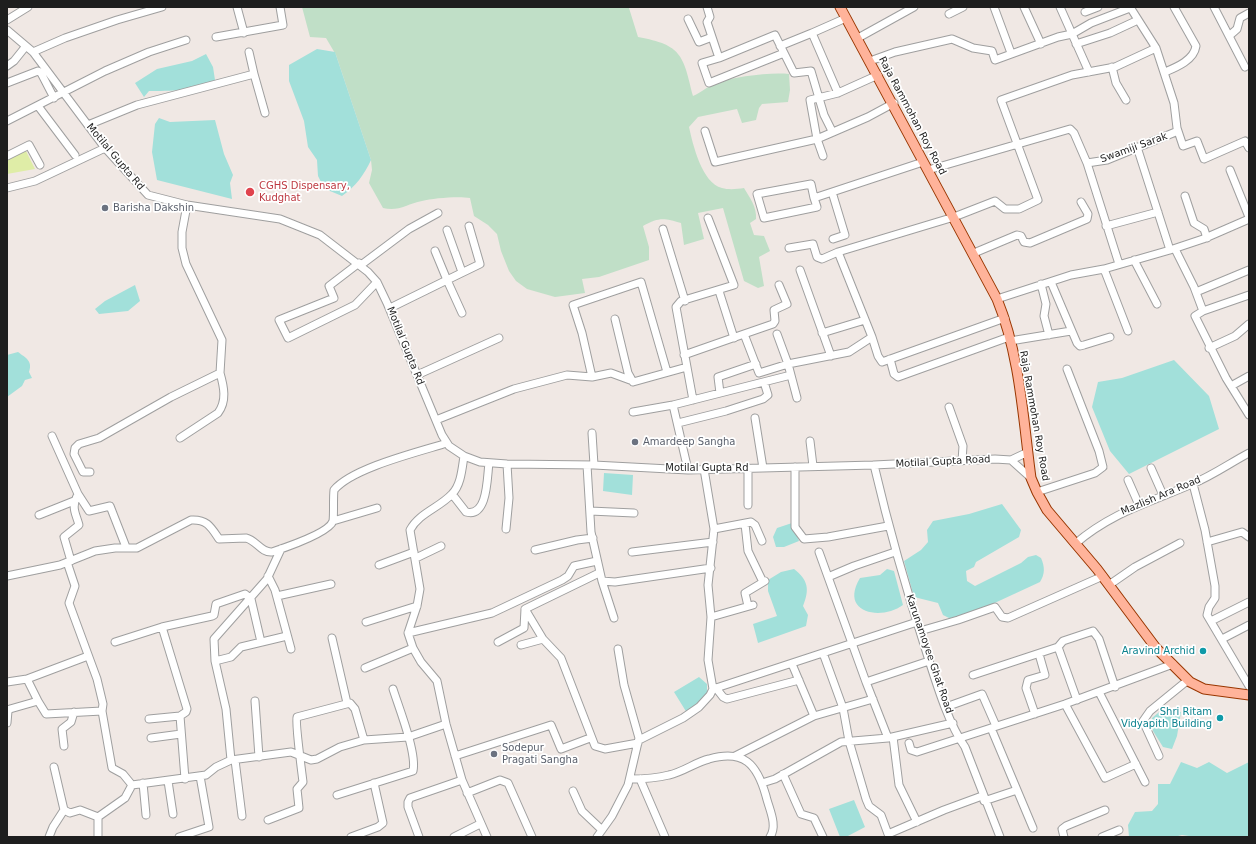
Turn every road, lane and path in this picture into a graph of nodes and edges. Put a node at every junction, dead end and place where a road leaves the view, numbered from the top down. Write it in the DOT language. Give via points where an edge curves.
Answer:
graph roads {
  1 [pos="28,7"];
  2 [pos="162,7"];
  3 [pos="238,7"];
  4 [pos="280,7"];
  5 [pos="707,7"];
  6 [pos="840,7"];
  7 [pos="914,7"];
  8 [pos="963,7"];
  9 [pos="994,7"];
  10 [pos="1024,7"];
  11 [pos="1060,7"];
  12 [pos="1098,7"];
  13 [pos="1174,7"];
  14 [pos="1214,7"];
  15 [pos="1130,8"];
  16 [pos="1085,12"];
  17 [pos="1249,13"];
  18 [pos="949,14"];
  19 [pos="846,18"];
  20 [pos="688,19"];
  21 [pos="7,20"];
  22 [pos="1138,20"];
  23 [pos="7,30"];
  24 [pos="244,33"];
  25 [pos="812,33"];
  26 [pos="1072,34"];
  27 [pos="1229,36"];
  28 [pos="712,37"];
  29 [pos="216,38"];
  30 [pos="858,38"];
  31 [pos="186,40"];
  32 [pos="1041,44"];
  33 [pos="1076,44"];
  34 [pos="26,46"];
  35 [pos="1156,48"];
  36 [pos="782,49"];
  37 [pos="33,52"];
  38 [pos="249,52"];
  39 [pos="1011,53"];
  40 [pos="719,58"];
  41 [pos="870,61"];
  42 [pos="7,66"];
  43 [pos="1245,67"];
  44 [pos="1112,68"];
  45 [pos="1088,72"];
  46 [pos="1165,72"];
  47 [pos="254,74"];
  48 [pos="878,75"];
  49 [pos="7,83"];
  50 [pos="64,92"];
  51 [pos="838,93"];
  52 [pos="54,98"];
  53 [pos="820,98"];
  54 [pos="1126,100"];
  55 [pos="894,103"];
  56 [pos="38,106"];
  57 [pos="265,113"];
  58 [pos="7,121"];
  59 [pos="88,125"];
  60 [pos="706,131"];
  61 [pos="832,131"];
  62 [pos="1178,131"];
  63 [pos="817,139"];
  64 [pos="1019,145"];
  65 [pos="1137,147"];
  66 [pos="105,148"];
  67 [pos="1249,148"];
  68 [pos="75,155"];
  69 [pos="7,156"];
  70 [pos="823,156"];
  71 [pos="923,162"];
  72 [pos="1087,163"];
  73 [pos="40,165"];
  74 [pos="928,170"];
  75 [pos="1230,170"];
  76 [pos="7,188"];
  77 [pos="832,192"];
  78 [pos="1185,196"];
  79 [pos="814,198"];
  80 [pos="1081,202"];
  81 [pos="187,206"];
  82 [pos="1158,212"];
  83 [pos="438,213"];
  84 [pos="954,217"];
  85 [pos="708,218"];
  86 [pos="1249,218"];
  87 [pos="469,226"];
  88 [pos="1106,226"];
  89 [pos="663,229"];
  90 [pos="447,230"];
  91 [pos="1207,238"];
  92 [pos="834,239"];
  93 [pos="789,248"];
  94 [pos="1173,249"];
  95 [pos="435,251"];
  96 [pos="838,252"];
  97 [pos="974,253"];
  98 [pos="1134,260"];
  99 [pos="360,264"];
  100 [pos="1119,264"];
  101 [pos="1104,269"];
  102 [pos="800,270"];
  103 [pos="1249,270"];
  104 [pos="462,272"];
  105 [pos="447,280"];
  106 [pos="377,282"];
  107 [pos="1051,282"];
  108 [pos="1040,284"];
  109 [pos="779,285"];
  110 [pos="719,291"];
  111 [pos="1196,292"];
  112 [pos="1249,295"];
  113 [pos="997,298"];
  114 [pos="685,301"];
  115 [pos="1157,304"];
  116 [pos="390,308"];
  117 [pos="1203,311"];
  118 [pos="462,313"];
  119 [pos="1005,318"];
  120 [pos="615,319"];
  121 [pos="865,320"];
  122 [pos="1249,324"];
  123 [pos="1071,331"];
  124 [pos="1128,331"];
  125 [pos="822,333"];
  126 [pos="744,334"];
  127 [pos="777,334"];
  128 [pos="1049,335"];
  129 [pos="872,337"];
  130 [pos="1110,337"];
  131 [pos="499,338"];
  132 [pos="734,338"];
  133 [pos="1010,339"];
  134 [pos="1209,348"];
  135 [pos="684,355"];
  136 [pos="830,356"];
  137 [pos="890,359"];
  138 [pos="756,364"];
  139 [pos="788,364"];
  140 [pos="687,367"];
  141 [pos="1067,368"];
  142 [pos="667,372"];
  143 [pos="220,373"];
  144 [pos="417,375"];
  145 [pos="791,375"];
  146 [pos="1249,376"];
  147 [pos="592,377"];
  148 [pos="630,380"];
  149 [pos="764,382"];
  150 [pos="1231,386"];
  151 [pos="720,393"];
  152 [pos="797,398"];
  153 [pos="694,400"];
  154 [pos="673,406"];
  155 [pos="950,407"];
  156 [pos="633,412"];
  157 [pos="1249,415"];
  158 [pos="755,418"];
  159 [pos="436,420"];
  160 [pos="678,423"];
  161 [pos="592,433"];
  162 [pos="52,436"];
  163 [pos="180,438"];
  164 [pos="810,441"];
  165 [pos="447,443"];
  166 [pos="1028,452"];
  167 [pos="1249,452"];
  168 [pos="464,456"];
  169 [pos="1011,460"];
  170 [pos="962,461"];
  171 [pos="489,463"];
  172 [pos="507,464"];
  173 [pos="590,465"];
  174 [pos="874,465"];
  175 [pos="813,466"];
  176 [pos="796,467"];
  177 [pos="748,468"];
  178 [pos="763,468"];
  179 [pos="1151,468"];
  180 [pos="704,469"];
  181 [pos="688,470"];
  182 [pos="90,472"];
  183 [pos="1032,478"];
  184 [pos="1128,480"];
  185 [pos="1193,484"];
  186 [pos="1037,492"];
  187 [pos="452,494"];
  188 [pos="1163,495"];
  189 [pos="76,498"];
  190 [pos="748,505"];
  191 [pos="1139,505"];
  192 [pos="377,508"];
  193 [pos="590,511"];
  194 [pos="634,513"];
  195 [pos="39,515"];
  196 [pos="333,521"];
  197 [pos="745,524"];
  198 [pos="888,526"];
  199 [pos="506,529"];
  200 [pos="714,529"];
  201 [pos="1249,537"];
  202 [pos="592,538"];
  203 [pos="762,541"];
  204 [pos="713,542"];
  205 [pos="1207,542"];
  206 [pos="1075,544"];
  207 [pos="1180,544"];
  208 [pos="441,546"];
  209 [pos="126,547"];
  210 [pos="281,549"];
  211 [pos="535,550"];
  212 [pos="632,552"];
  213 [pos="819,552"];
  214 [pos="896,552"];
  215 [pos="415,555"];
  216 [pos="69,561"];
  217 [pos="597,561"];
  218 [pos="378,565"];
  219 [pos="711,568"];
  220 [pos="599,573"];
  221 [pos="7,576"];
  222 [pos="268,576"];
  223 [pos="1103,576"];
  224 [pos="828,577"];
  225 [pos="602,581"];
  226 [pos="332,584"];
  227 [pos="1109,585"];
  228 [pos="277,596"];
  229 [pos="251,598"];
  230 [pos="1249,602"];
  231 [pos="417,606"];
  232 [pos="526,609"];
  233 [pos="711,617"];
  234 [pos="614,618"];
  235 [pos="1211,621"];
  236 [pos="366,622"];
  237 [pos="917,622"];
  238 [pos="1249,625"];
  239 [pos="162,627"];
  240 [pos="920,631"];
  241 [pos="408,633"];
  242 [pos="287,636"];
  243 [pos="332,638"];
  244 [pos="543,639"];
  245 [pos="1222,639"];
  246 [pos="115,642"];
  247 [pos="261,642"];
  248 [pos="498,642"];
  249 [pos="852,642"];
  250 [pos="521,645"];
  251 [pos="1058,647"];
  252 [pos="412,648"];
  253 [pos="618,649"];
  254 [pos="291,650"];
  255 [pos="823,653"];
  256 [pos="1039,654"];
  257 [pos="88,656"];
  258 [pos="215,661"];
  259 [pos="929,662"];
  260 [pos="792,664"];
  261 [pos="1173,664"];
  262 [pos="365,668"];
  263 [pos="973,675"];
  264 [pos="27,679"];
  265 [pos="799,680"];
  266 [pos="1188,680"];
  267 [pos="7,682"];
  268 [pos="866,682"];
  269 [pos="1249,686"];
  270 [pos="1115,687"];
  271 [pos="715,688"];
  272 [pos="393,689"];
  273 [pos="1099,692"];
  274 [pos="1249,695"];
  275 [pos="873,699"];
  276 [pos="1077,700"];
  277 [pos="38,701"];
  278 [pos="255,701"];
  279 [pos="347,703"];
  280 [pos="1065,704"];
  281 [pos="946,707"];
  282 [pos="843,708"];
  283 [pos="102,711"];
  284 [pos="74,712"];
  285 [pos="1034,714"];
  286 [pos="180,716"];
  287 [pos="814,716"];
  288 [pos="149,719"];
  289 [pos="7,723"];
  290 [pos="953,723"];
  291 [pos="446,724"];
  292 [pos="994,727"];
  293 [pos="181,734"];
  294 [pos="408,737"];
  295 [pos="151,738"];
  296 [pos="590,738"];
  297 [pos="891,738"];
  298 [pos="959,738"];
  299 [pos="364,740"];
  300 [pos="849,741"];
  301 [pos="638,742"];
  302 [pos="909,743"];
  303 [pos="64,746"];
  304 [pos="300,756"];
  305 [pos="455,756"];
  306 [pos="735,756"];
  307 [pos="1159,756"];
  308 [pos="259,757"];
  309 [pos="233,760"];
  310 [pos="1136,764"];
  311 [pos="54,767"];
  312 [pos="783,774"];
  313 [pos="200,776"];
  314 [pos="185,779"];
  315 [pos="630,779"];
  316 [pos="640,779"];
  317 [pos="462,780"];
  318 [pos="168,781"];
  319 [pos="1145,782"];
  320 [pos="143,783"];
  321 [pos="374,783"];
  322 [pos="762,783"];
  323 [pos="132,785"];
  324 [pos="573,790"];
  325 [pos="1018,790"];
  326 [pos="467,793"];
  327 [pos="336,795"];
  328 [pos="983,798"];
  329 [pos="64,810"];
  330 [pos="1105,810"];
  331 [pos="173,814"];
  332 [pos="146,815"];
  333 [pos="242,816"];
  334 [pos="98,817"];
  335 [pos="268,820"];
  336 [pos="917,822"];
  337 [pos="480,824"];
  338 [pos="1033,828"];
  339 [pos="602,830"];
  340 [pos="1119,830"];
  341 [pos="885,836"];
  342 [pos="50,837"];
  343 [pos="98,837"];
  344 [pos="179,837"];
  345 [pos="351,837"];
  346 [pos="419,837"];
  347 [pos="454,837"];
  348 [pos="487,837"];
  349 [pos="532,837"];
  350 [pos="597,837"];
  351 [pos="665,837"];
  352 [pos="770,837"];
  353 [pos="823,837"];
  354 [pos="1000,837"];
  355 [pos="1064,837"];
  356 [pos="1102,837"];
  1 -- 21 [label="street"];
  2 -- 37 [label="street" via="65,38"];
  3 -- 24 [label="street"];
  4 -- 24 [label="street" via="283,25"];
  5 -- 28 [label="street" via="710,17 707,22"];
  6 -- 19 [label="main road, Raja Rammohan Roy Road"];
  7 -- 30 [label="street"];
  8 -- 18 [label="street"];
  9 -- 39 [label="street"];
  10 -- 32 [label="street"];
  11 -- 26 [label="street"];
  12 -- 16 [label="street"];
  13 -- 46 [label="street" via="1196,46 1193,54 1182,64"];
  14 -- 27 [label="street"];
  15 -- 22 [label="street"];
  15 -- 26 [label="street" via="1091,23"];
  17 -- 27 [label="street" via="1238,21 1237,29"];
  19 -- 25 [label="street"];
  19 -- 30 [label="main road, Raja Rammohan Roy Road"];
  20 -- 28 [label="street" via="699,42"];
  22 -- 33 [label="street" via="1110,33"];
  22 -- 35 [label="street"];
  23 -- 34 [label="street, Motilal Gupta Rd"];
  24 -- 29 [label="street"];
  25 -- 36 [label="street"];
  25 -- 51 [label="street"];
  26 -- 32 [label="street"];
  26 -- 33 [label="street"];
  27 -- 43 [label="street"];
  28 -- 40 [label="street"];
  30 -- 41 [label="main road, Raja Rammohan Roy Road"];
  31 -- 50 [label="street" via="135,58"];
  32 -- 39 [label="street"];
  33 -- 45 [label="street"];
  34 -- 37 [label="street, Motilal Gupta Rd"];
  34 -- 42 [label="street"];
  35 -- 44 [label="street"];
  35 -- 46 [label="street"];
  36 -- 40 [label="street" via="775,35"];
  36 -- 40 [label="street" via="709,83 702,63"];
  36 -- 53 [label="street" via="794,73 811,71"];
  37 -- 50 [label="street, Motilal Gupta Rd"];
  38 -- 47 [label="street"];
  39 -- 41 [label="street" via="995,60 992,51 973,48 952,39 895,52"];
  41 -- 48 [label="main road, Raja Rammohan Roy Road"];
  44 -- 45 [label="street"];
  44 -- 54 [label="street"];
  45 -- 64 [label="street" via="1000,100"];
  46 -- 62 [label="street" via="1174,103"];
  47 -- 57 [label="street"];
  47 -- 59 [label="street" via="137,105"];
  48 -- 51 [label="street"];
  48 -- 55 [label="main road, Raja Rammohan Roy Road"];
  49 -- 52 [label="street" via="38,71"];
  50 -- 52 [label="street"];
  50 -- 59 [label="street, Motilal Gupta Rd"];
  51 -- 53 [label="street"];
  52 -- 56 [label="street"];
  53 -- 61 [label="street" via="824,115"];
  53 -- 63 [label="street" via="810,100"];
  55 -- 61 [label="street" via="868,117"];
  55 -- 71 [label="main road, Raja Rammohan Roy Road"];
  56 -- 58 [label="street"];
  56 -- 68 [label="street"];
  59 -- 66 [label="street, Motilal Gupta Rd"];
  60 -- 63 [label="street" via="715,162"];
  61 -- 63 [label="street"];
  62 -- 65 [label="street, Swamiji Sarak"];
  62 -- 67 [label="street" via="1183,146 1197,141 1204,159 1246,141"];
  63 -- 70 [label="street"];
  64 -- 72 [label="street, Swamiji Sarak" via="1070,129"];
  64 -- 74 [label="street, Swamiji Sarak"];
  64 -- 84 [label="street" via="1038,200 1019,209 1005,209 995,201"];
  65 -- 72 [label="street, Swamiji Sarak" via="1107,160"];
  65 -- 82 [label="street"];
  66 -- 76 [label="street" via="35,180"];
  66 -- 81 [label="street, Motilal Gupta Rd" via="148,195"];
  69 -- 73 [label="street" via="29,145"];
  71 -- 74 [label="main road, Raja Rammohan Roy Road"];
  71 -- 77 [label="street"];
  72 -- 88 [label="street"];
  74 -- 84 [label="main road, Raja Rammohan Roy Road"];
  75 -- 86 [label="street"];
  77 -- 79 [label="street"];
  77 -- 92 [label="street" via="845,235"];
  78 -- 91 [label="street" via="1194,223 1204,229"];
  79 -- 79 [label="street" via="810,184 757,194 764,218 817,207"];
  80 -- 97 [label="street" via="1088,214 1087,219 1030,243 1024,242 1021,236 1017,235"];
  81 -- 99 [label="street, Motilal Gupta Rd" via="280,219 320,235"];
  81 -- 143 [label="street" via="182,248 186,264 222,340"];
  82 -- 88 [label="street"];
  82 -- 94 [label="street"];
  83 -- 99 [label="street" via="408,229"];
  84 -- 96 [label="street"];
  84 -- 97 [label="main road, Raja Rammohan Roy Road"];
  85 -- 110 [label="street" via="734,285"];
  86 -- 91 [label="street"];
  87 -- 104 [label="street" via="480,263"];
  88 -- 100 [label="street"];
  89 -- 114 [label="street"];
  90 -- 104 [label="street"];
  91 -- 94 [label="street"];
  93 -- 96 [label="street" via="813,244 818,258"];
  94 -- 98 [label="street"];
  94 -- 111 [label="street"];
  95 -- 105 [label="street"];
  96 -- 121 [label="street"];
  97 -- 113 [label="main road, Raja Rammohan Roy Road"];
  98 -- 100 [label="street"];
  98 -- 115 [label="street"];
  99 -- 106 [label="street, Motilal Gupta Rd"];
  99 -- 106 [label="street" via="329,286 334,298 279,320 288,338 355,305"];
  100 -- 101 [label="street"];
  101 -- 107 [label="street" via="1071,275"];
  101 -- 124 [label="street"];
  102 -- 125 [label="street"];
  103 -- 111 [label="street"];
  104 -- 105 [label="street"];
  105 -- 116 [label="street"];
  105 -- 118 [label="street"];
  106 -- 116 [label="street, Motilal Gupta Rd"];
  107 -- 108 [label="street"];
  107 -- 123 [label="street"];
  108 -- 113 [label="street"];
  108 -- 128 [label="street" via="1046,304 1044,316"];
  109 -- 126 [label="street" via="786,304 774,310 773,324"];
  110 -- 114 [label="street"];
  110 -- 132 [label="street"];
  111 -- 117 [label="street"];
  112 -- 117 [label="street"];
  113 -- 119 [label="main road, Raja Rammohan Roy Road"];
  114 -- 135 [label="street" via="676,307"];
  116 -- 144 [label="street, Motilal Gupta Rd"];
  117 -- 134 [label="street" via="1195,316"];
  119 -- 133 [label="main road, Raja Rammohan Roy Road"];
  119 -- 137 [label="street"];
  120 -- 148 [label="street"];
  121 -- 125 [label="street"];
  121 -- 129 [label="street"];
  122 -- 134 [label="street" via="1235,336"];
  123 -- 128 [label="street"];
  123 -- 130 [label="street" via="1080,346"];
  125 -- 136 [label="street"];
  126 -- 132 [label="street"];
  126 -- 138 [label="street"];
  127 -- 139 [label="street"];
  128 -- 133 [label="street"];
  129 -- 136 [label="street" via="849,352"];
  129 -- 137 [label="street" via="880,361"];
  131 -- 144 [label="street"];
  132 -- 135 [label="street"];
  133 -- 137 [label="street" via="898,377 894,374"];
  133 -- 166 [label="main road, Raja Rammohan Roy Road"];
  134 -- 150 [label="street"];
  135 -- 140 [label="street"];
  136 -- 139 [label="street"];
  138 -- 139 [label="street" via="759,373"];
  138 -- 151 [label="street" via="718,377"];
  139 -- 145 [label="street"];
  140 -- 142 [label="street"];
  140 -- 153 [label="street"];
  141 -- 186 [label="street" via="1103,467 1095,473"];
  142 -- 147 [label="street" via="641,282 573,305"];
  142 -- 148 [label="street" via="639,381"];
  143 -- 163 [label="street" via="224,399 222,408"];
  143 -- 182 [label="street" via="171,397 99,438 79,444 74,454 83,472"];
  144 -- 159 [label="street, Motilal Gupta Rd"];
  145 -- 149 [label="street"];
  145 -- 152 [label="street"];
  146 -- 150 [label="street"];
  147 -- 148 [label="street" via="611,373"];
  147 -- 159 [label="street" via="567,376 514,389"];
  149 -- 151 [label="street"];
  149 -- 160 [label="street" via="768,394 763,399"];
  150 -- 157 [label="street"];
  151 -- 153 [label="street"];
  153 -- 154 [label="street"];
  154 -- 156 [label="street"];
  154 -- 160 [label="street"];
  155 -- 170 [label="street" via="963,446"];
  158 -- 178 [label="street"];
  159 -- 165 [label="street, Motilal Gupta Rd"];
  160 -- 181 [label="street"];
  161 -- 173 [label="street"];
  162 -- 189 [label="street"];
  164 -- 175 [label="street"];
  165 -- 168 [label="street, Motilal Gupta Rd"];
  165 -- 196 [label="street" via="379,465 341,484 334,490"];
  166 -- 169 [label="street, Motilal Gupta Road"];
  166 -- 183 [label="main road, Raja Rammohan Roy Road"];
  167 -- 185 [label="street, Mazlish Ara Road"];
  168 -- 171 [label="street, Motilal Gupta Rd"];
  168 -- 187 [label="street" via="460,478"];
  169 -- 170 [label="street, Motilal Gupta Road"];
  169 -- 183 [label="street"];
  170 -- 174 [label="street, Motilal Gupta Road"];
  171 -- 172 [label="street, Motilal Gupta Rd"];
  171 -- 187 [label="street" via="480,509 476,512 466,512"];
  172 -- 173 [label="street, Motilal Gupta Rd"];
  172 -- 199 [label="street" via="509,502"];
  173 -- 181 [label="street, Motilal Gupta Rd"];
  173 -- 193 [label="street"];
  174 -- 175 [label="street, Motilal Gupta Rd"];
  174 -- 198 [label="street, Karunamoyee Ghat Road"];
  175 -- 176 [label="street, Motilal Gupta Rd"];
  176 -- 178 [label="street, Motilal Gupta Rd"];
  176 -- 198 [label="street" via="795,527 804,539"];
  177 -- 178 [label="street, Motilal Gupta Rd"];
  177 -- 180 [label="street, Motilal Gupta Rd"];
  177 -- 190 [label="street"];
  179 -- 188 [label="street"];
  180 -- 181 [label="street, Motilal Gupta Rd"];
  180 -- 200 [label="street"];
  183 -- 186 [label="main road, Raja Rammohan Roy Road"];
  184 -- 191 [label="street"];
  185 -- 188 [label="street, Mazlish Ara Road"];
  185 -- 205 [label="street"];
  186 -- 206 [label="main road, Raja Rammohan Roy Road" via="1047,510"];
  187 -- 215 [label="street" via="413,524 410,530"];
  188 -- 191 [label="street, Mazlish Ara Road"];
  189 -- 195 [label="street"];
  189 -- 209 [label="street" via="89,511 110,506"];
  189 -- 216 [label="street" via="73,506 79,525 65,535 64,540"];
  191 -- 206 [label="street, Mazlish Ara Road" via="1093,528"];
  192 -- 196 [label="street"];
  193 -- 194 [label="street"];
  193 -- 202 [label="street"];
  196 -- 210 [label="street" via="326,530"];
  197 -- 200 [label="street"];
  197 -- 203 [label="street" via="753,523"];
  197 -- 233 [label="street" via="748,551 763,581 745,593 751,606"];
  198 -- 214 [label="street, Karunamoyee Ghat Road"];
  200 -- 204 [label="street"];
  201 -- 205 [label="street" via="1242,532"];
  202 -- 211 [label="street"];
  202 -- 217 [label="street"];
  204 -- 212 [label="street"];
  204 -- 219 [label="street"];
  205 -- 235 [label="street" via="1216,591 1207,612"];
  206 -- 223 [label="main road, Raja Rammohan Roy Road"];
  207 -- 227 [label="street" via="1135,567"];
  208 -- 215 [label="street"];
  209 -- 210 [label="street" via="137,548 191,520 200,519 209,524 220,539 246,538 268,552"];
  209 -- 216 [label="street" via="95,551"];
  210 -- 222 [label="street"];
  213 -- 224 [label="street"];
  214 -- 224 [label="street"];
  214 -- 237 [label="street, Karunamoyee Ghat Road"];
  215 -- 218 [label="street"];
  215 -- 231 [label="street" via="420,589"];
  216 -- 221 [label="street"];
  216 -- 257 [label="street" via="75,586 69,603"];
  217 -- 220 [label="street"];
  217 -- 241 [label="street" via="574,566 562,580 492,613"];
  219 -- 225 [label="street" via="615,582"];
  219 -- 233 [label="street" via="708,585"];
  220 -- 225 [label="street"];
  220 -- 232 [label="street"];
  222 -- 228 [label="street"];
  222 -- 229 [label="street"];
  223 -- 227 [label="main road, Raja Rammohan Roy Road"];
  223 -- 240 [label="street" via="1008,618 1002,617 995,606"];
  224 -- 249 [label="street"];
  225 -- 234 [label="street"];
  226 -- 228 [label="street"];
  227 -- 261 [label="main road, Raja Rammohan Roy Road" via="1156,648"];
  228 -- 242 [label="street"];
  229 -- 239 [label="street" via="243,594 216,604 212,616"];
  229 -- 247 [label="street"];
  229 -- 258 [label="street" via="214,639"];
  230 -- 235 [label="street"];
  231 -- 236 [label="street"];
  231 -- 241 [label="street"];
  232 -- 244 [label="street"];
  232 -- 248 [label="street" via="524,628"];
  233 -- 271 [label="street" via="708,660"];
  235 -- 245 [label="street"];
  237 -- 240 [label="street, Karunamoyee Ghat Road"];
  237 -- 249 [label="street"];
  238 -- 245 [label="street"];
  239 -- 246 [label="street"];
  239 -- 286 [label="street" via="187,709"];
  240 -- 259 [label="street, Karunamoyee Ghat Road"];
  241 -- 252 [label="street"];
  242 -- 247 [label="street"];
  242 -- 254 [label="street"];
  243 -- 279 [label="street"];
  244 -- 250 [label="street"];
  244 -- 296 [label="street" via="561,658"];
  245 -- 269 [label="street"];
  247 -- 258 [label="street" via="241,647 231,657"];
  249 -- 255 [label="street"];
  249 -- 268 [label="street"];
  251 -- 256 [label="street"];
  251 -- 270 [label="street" via="1063,641 1094,631"];
  251 -- 276 [label="street"];
  252 -- 262 [label="street"];
  252 -- 291 [label="street" via="437,681"];
  253 -- 301 [label="street"];
  255 -- 260 [label="street"];
  255 -- 282 [label="street"];
  256 -- 263 [label="street"];
  256 -- 285 [label="street" via="1045,675 1028,680 1026,688"];
  257 -- 264 [label="street"];
  257 -- 283 [label="street" via="97,679 103,704"];
  258 -- 309 [label="street" via="226,708"];
  259 -- 268 [label="street"];
  259 -- 281 [label="street, Karunamoyee Ghat Road"];
  260 -- 265 [label="street"];
  260 -- 271 [label="street"];
  261 -- 266 [label="main road, Raja Rammohan Roy Road"];
  261 -- 270 [label="street"];
  264 -- 267 [label="street"];
  264 -- 277 [label="street"];
  265 -- 271 [label="street" via="727,699"];
  265 -- 287 [label="street"];
  266 -- 274 [label="main road, Raja Rammohan Roy Road" via="1204,689"];
  266 -- 307 [label="street" via="1150,711 1143,722"];
  268 -- 275 [label="street"];
  270 -- 273 [label="street"];
  271 -- 301 [label="street" via="699,707"];
  272 -- 294 [label="street"];
  273 -- 276 [label="street"];
  273 -- 310 [label="street"];
  275 -- 282 [label="street"];
  275 -- 297 [label="street"];
  276 -- 280 [label="street"];
  277 -- 284 [label="street" via="46,714"];
  277 -- 289 [label="street" via="10,709"];
  278 -- 308 [label="street"];
  279 -- 299 [label="street" via="355,709"];
  279 -- 304 [label="street" via="295,719"];
  280 -- 285 [label="street"];
  280 -- 310 [label="street" via="1105,778"];
  281 -- 290 [label="street, Karunamoyee Ghat Road"];
  281 -- 292 [label="street" via="982,694"];
  282 -- 287 [label="street"];
  282 -- 300 [label="street"];
  283 -- 284 [label="street"];
  283 -- 323 [label="street" via="112,768 123,774"];
  284 -- 303 [label="street" via="71,722 62,729"];
  285 -- 292 [label="street"];
  286 -- 288 [label="street"];
  286 -- 293 [label="street"];
  287 -- 306 [label="street"];
  290 -- 297 [label="street"];
  290 -- 298 [label="street, Karunamoyee Ghat Road"];
  291 -- 294 [label="street"];
  291 -- 305 [label="street"];
  292 -- 298 [label="street"];
  292 -- 325 [label="street"];
  293 -- 295 [label="street"];
  293 -- 314 [label="street"];
  294 -- 299 [label="street"];
  294 -- 321 [label="street" via="413,771"];
  296 -- 301 [label="street" via="595,746 605,749"];
  296 -- 305 [label="street" via="561,749 551,725"];
  297 -- 300 [label="street"];
  297 -- 336 [label="street" via="900,785"];
  298 -- 302 [label="street" via="915,752"];
  298 -- 328 [label="street, Karunamoyee Ghat Road" via="965,746"];
  299 -- 304 [label="street" via="340,747 317,759 311,760"];
  300 -- 312 [label="street" via="841,742"];
  300 -- 341 [label="street" via="866,799 869,806 881,816"];
  301 -- 315 [label="street"];
  304 -- 308 [label="street" via="292,752"];
  304 -- 335 [label="street" via="303,782 297,789 299,808"];
  305 -- 317 [label="street"];
  306 -- 316 [label="street" via="709,758 670,775"];
  306 -- 322 [label="street" via="748,761"];
  308 -- 309 [label="street"];
  309 -- 313 [label="street"];
  309 -- 333 [label="street"];
  310 -- 319 [label="street"];
  311 -- 329 [label="street"];
  312 -- 322 [label="street"];
  312 -- 353 [label="street" via="801,814 814,818"];
  313 -- 314 [label="street"];
  313 -- 344 [label="street" via="209,827"];
  314 -- 318 [label="street"];
  315 -- 316 [label="street"];
  315 -- 339 [label="street" via="612,816"];
  316 -- 351 [label="street"];
  317 -- 326 [label="street"];
  317 -- 346 [label="street" via="410,798 408,807"];
  318 -- 320 [label="street"];
  318 -- 331 [label="street"];
  320 -- 323 [label="street"];
  320 -- 332 [label="street"];
  321 -- 327 [label="street"];
  321 -- 345 [label="street" via="383,823"];
  322 -- 352 [label="street" via="774,826"];
  323 -- 334 [label="street" via="125,798"];
  324 -- 339 [label="street" via="582,811"];
  325 -- 328 [label="street"];
  325 -- 338 [label="street"];
  326 -- 337 [label="street"];
  326 -- 349 [label="street" via="500,780 508,783"];
  328 -- 336 [label="street"];
  328 -- 354 [label="street, Karunamoyee Ghat Road"];
  329 -- 334 [label="street" via="70,813 80,810"];
  329 -- 342 [label="street"];
  330 -- 355 [label="street" via="1066,826 1062,829"];
  334 -- 343 [label="street"];
  336 -- 341 [label="street"];
  337 -- 347 [label="street"];
  337 -- 348 [label="street"];
  339 -- 350 [label="street"];
  340 -- 356 [label="street"];
}
